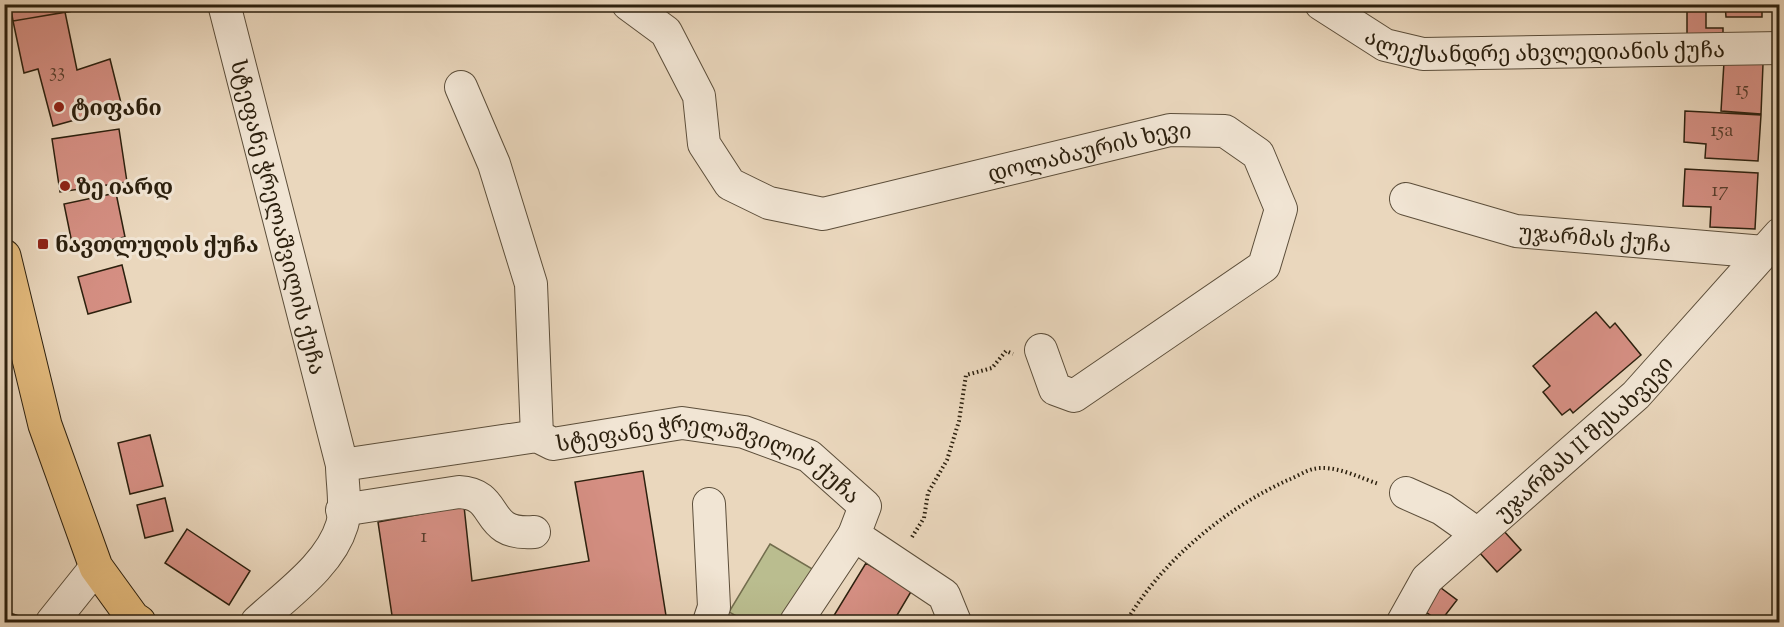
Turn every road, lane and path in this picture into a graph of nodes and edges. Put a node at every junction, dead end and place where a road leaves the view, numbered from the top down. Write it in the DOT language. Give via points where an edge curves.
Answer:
graph roads {
  1 [pos="224,4"];
  2 [pos="628,4"];
  3 [pos="1321,4"];
  4 [pos="1779,48"];
  5 [pos="461,87"];
  6 [pos="1406,199"];
  7 [pos="1772,243"];
  8 [pos="6,273"];
  9 [pos="1041,350"];
  10 [pos="537,436"];
  11 [pos="342,465"];
  12 [pos="1406,492"];
  13 [pos="709,504"];
  14 [pos="342,510"];
  15 [pos="534,532"];
  16 [pos="1476,533"];
  17 [pos="854,535"];
  18 [pos="892,559"];
  19 [pos="96,567"];
  20 [pos="136,621"];
  21 [pos="52,622"];
  22 [pos="257,622"];
  23 [pos="709,622"];
  24 [pos="796,622"];
  25 [pos="955,622"];
  26 [pos="1126,622"];
  27 [pos="1402,622"];
  1 -- 11 [label="street, სტეფანე ჭრელაშვილის ქუჩა"];
  2 -- 9 [label="street, დოლაბაურის ხევი" via="666,32 699,96 704,144 730,184 769,203 823,214 1170,130 1225,131 1258,154 1281,209 1264,266 1074,396 1055,389"];
  3 -- 4 [label="street, ალექსანდრე ახვლედიანის ქუჩა" via="1385,45 1423,54"];
  5 -- 10 [label="street" via="494,164 531,284"];
  6 -- 7 [label="street, უჯარმას ქუჩა" via="1516,231"];
  7 -- 16 [label="street, უჯარმას II შესახვევი" via="1636,395"];
  8 -- 19 [label="main road" via="45,426"];
  9 -- 18 [label="path" via="1024,358 1006,351 992,368 966,375 959,421 947,460 928,493 924,518"];
  10 -- 11 [label="street, სტეფანე ჭრელაშვილის ქუჩა"];
  10 -- 17 [label="street, სტეფანე ჭრელაშვილის ქუჩა" via="554,444 682,423 744,432 809,456 866,506"];
  11 -- 14 [label="street, სტეფანე ჭრელაშვილის ქუჩა"];
  12 -- 16 [label="street" via="1442,509"];
  12 -- 26 [label="path" via="1331,469 1314,469 1269,489 1215,525 1179,556 1141,596"];
  13 -- 23 [label="street" via="714,607"];
  14 -- 15 [label="street" via="472,493 483,500 508,531"];
  14 -- 22 [label="street, სტეფანე ჭრელაშვილის ქუჩა" via="339,532 324,559"];
  16 -- 27 [label="street, უჯარმას II შესახვევი" via="1427,579"];
  17 -- 18 [label="street, სტეფანე ჭრელაშვილის ქუჩა"];
  17 -- 24 [label="street"];
  18 -- 25 [label="street, სტეფანე ჭრელაშვილის ქუჩა" via="944,596"];
  19 -- 20 [label="main road"];
  19 -- 21 [label="street"];
}
